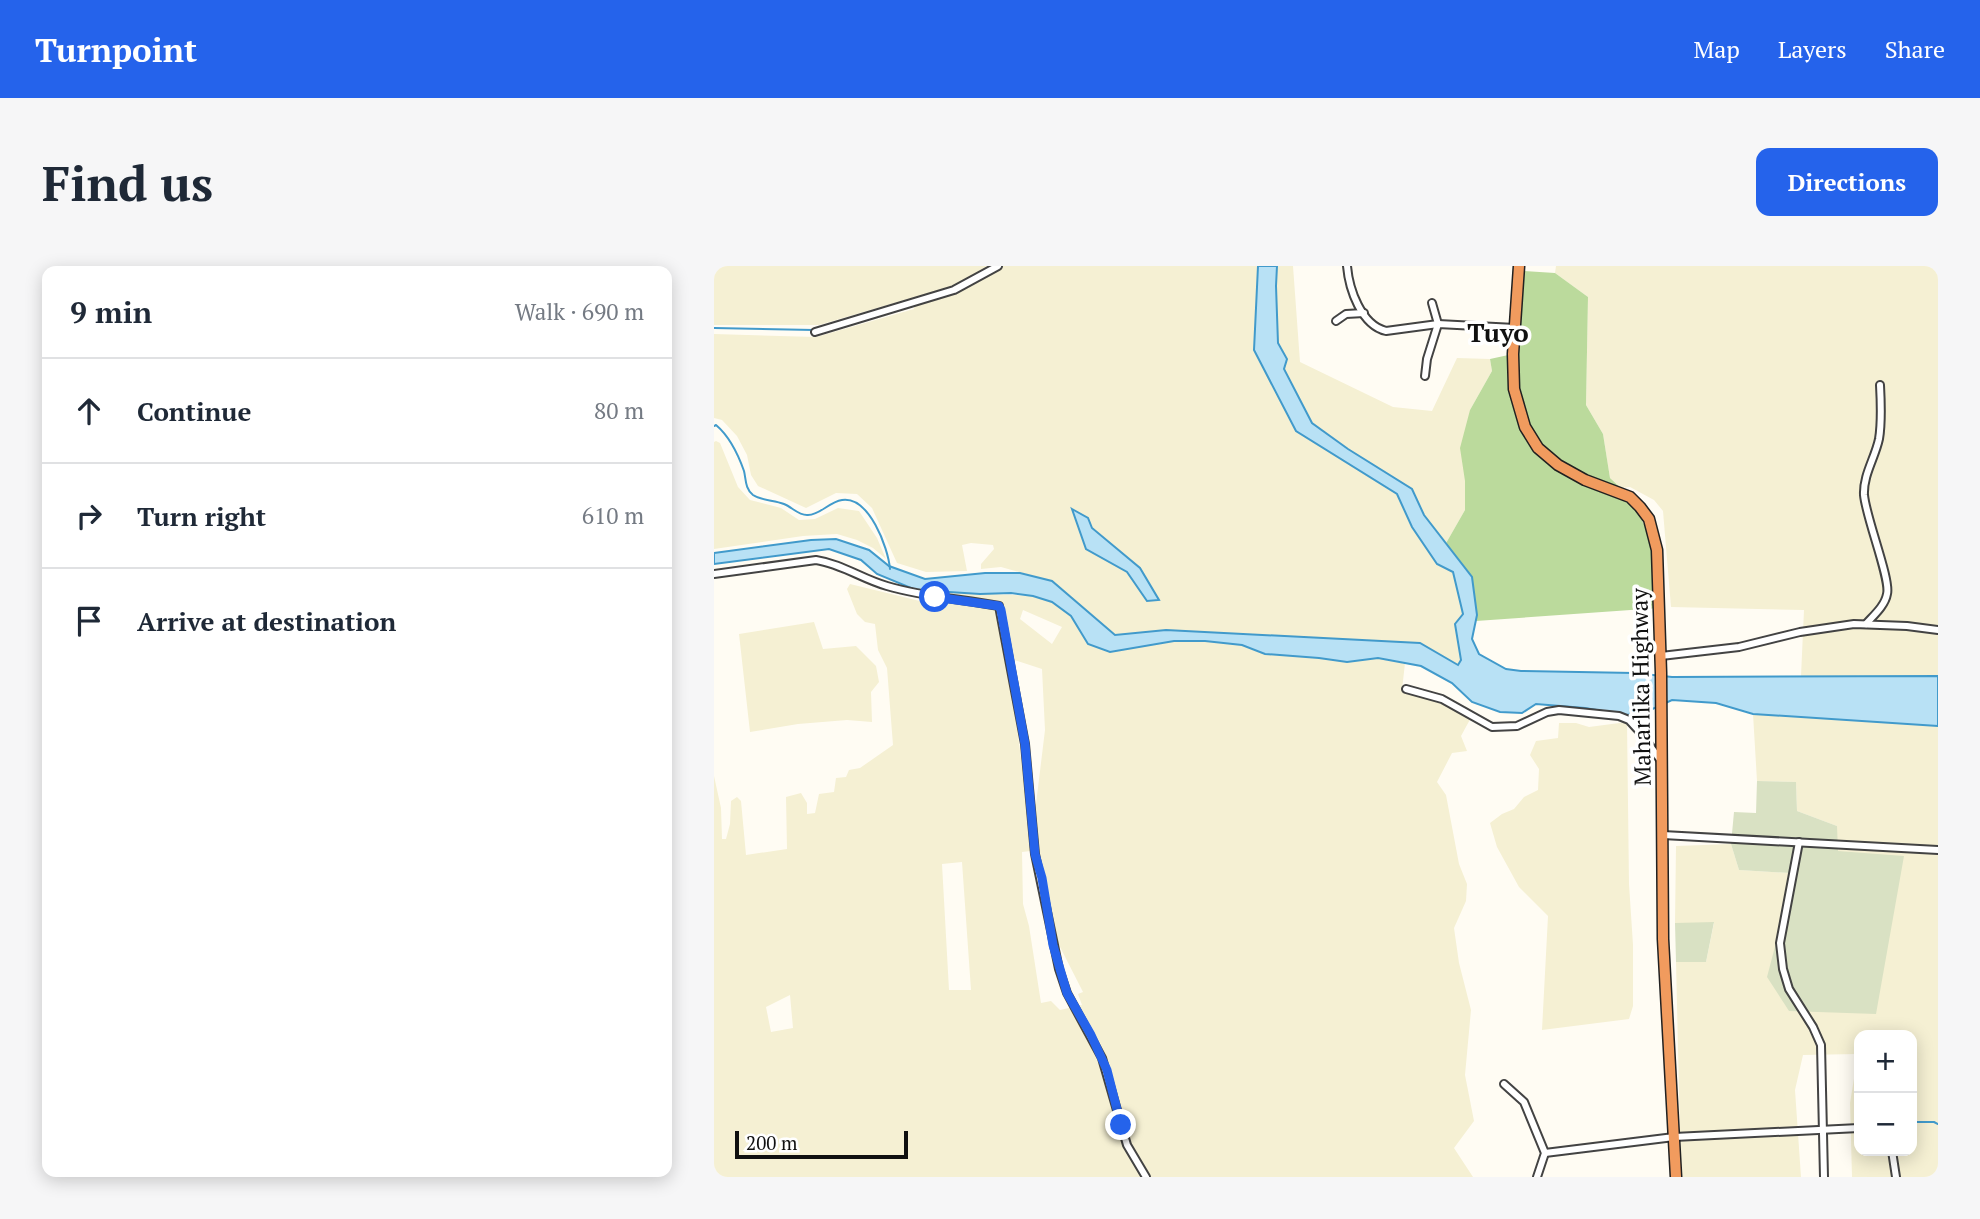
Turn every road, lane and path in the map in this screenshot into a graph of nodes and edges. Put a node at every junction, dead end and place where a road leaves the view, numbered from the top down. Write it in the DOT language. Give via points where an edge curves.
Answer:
graph roads {
  1 [pos="998,266"];
  2 [pos="1347,266"];
  3 [pos="1519,266"];
  4 [pos="1432,303"];
  5 [pos="1364,313"];
  6 [pos="1336,321"];
  7 [pos="1438,324"];
  8 [pos="1515,328"];
  9 [pos="815,332"];
  10 [pos="1425,376"];
  11 [pos="1880,385"];
  12 [pos="714,574"];
  13 [pos="1866,624"];
  14 [pos="1938,630"];
  15 [pos="1661,656"];
  16 [pos="1406,689"];
  17 [pos="1662,762"];
  18 [pos="1663,835"];
  19 [pos="1799,842"];
  20 [pos="1938,850"];
  21 [pos="1504,1084"];
  22 [pos="1822,1128"];
  23 [pos="1854,1128"];
  24 [pos="1674,1137"];
  25 [pos="1545,1153"];
  26 [pos="1893,1156"];
  27 [pos="1146,1177"];
  28 [pos="1537,1177"];
  29 [pos="1676,1177"];
  30 [pos="1824,1177"];
  31 [pos="1896,1177"];
  1 -- 9 [label="street" via="954,290"];
  2 -- 5 [label="street" via="1349,283"];
  3 -- 8 [label="highway, Maharlika Highway"];
  4 -- 7 [label="street"];
  5 -- 6 [label="street" via="1346,314"];
  5 -- 7 [label="street" via="1372,325 1386,331"];
  7 -- 8 [label="street"];
  7 -- 10 [label="street"];
  8 -- 15 [label="highway, Maharlika Highway" via="1514,389 1525,427 1538,448 1585,480 1630,497 1649,519 1657,550"];
  11 -- 13 [label="street" via="1879,439 1864,495 1888,592"];
  12 -- 27 [label="street" via="816,560 884,586 999,606 1025,744 1035,854 1059,970 1102,1058 1127,1144"];
  13 -- 14 [label="street"];
  13 -- 15 [label="street" via="1800,632 1739,648"];
  15 -- 17 [label="highway, Maharlika Highway"];
  16 -- 17 [label="street" via="1442,699 1492,727 1517,726 1559,710 1619,716 1629,720"];
  17 -- 18 [label="highway, Maharlika Highway"];
  18 -- 19 [label="street"];
  18 -- 24 [label="highway, Maharlika Highway" via="1663,939"];
  19 -- 20 [label="street"];
  19 -- 22 [label="street" via="1780,943 1789,989 1821,1045"];
  21 -- 25 [label="street" via="1524,1102"];
  22 -- 23 [label="street"];
  22 -- 24 [label="street"];
  22 -- 30 [label="street"];
  24 -- 25 [label="street"];
  24 -- 29 [label="highway, Maharlika Highway"];
  25 -- 28 [label="street"];
  26 -- 31 [label="street"];
}
